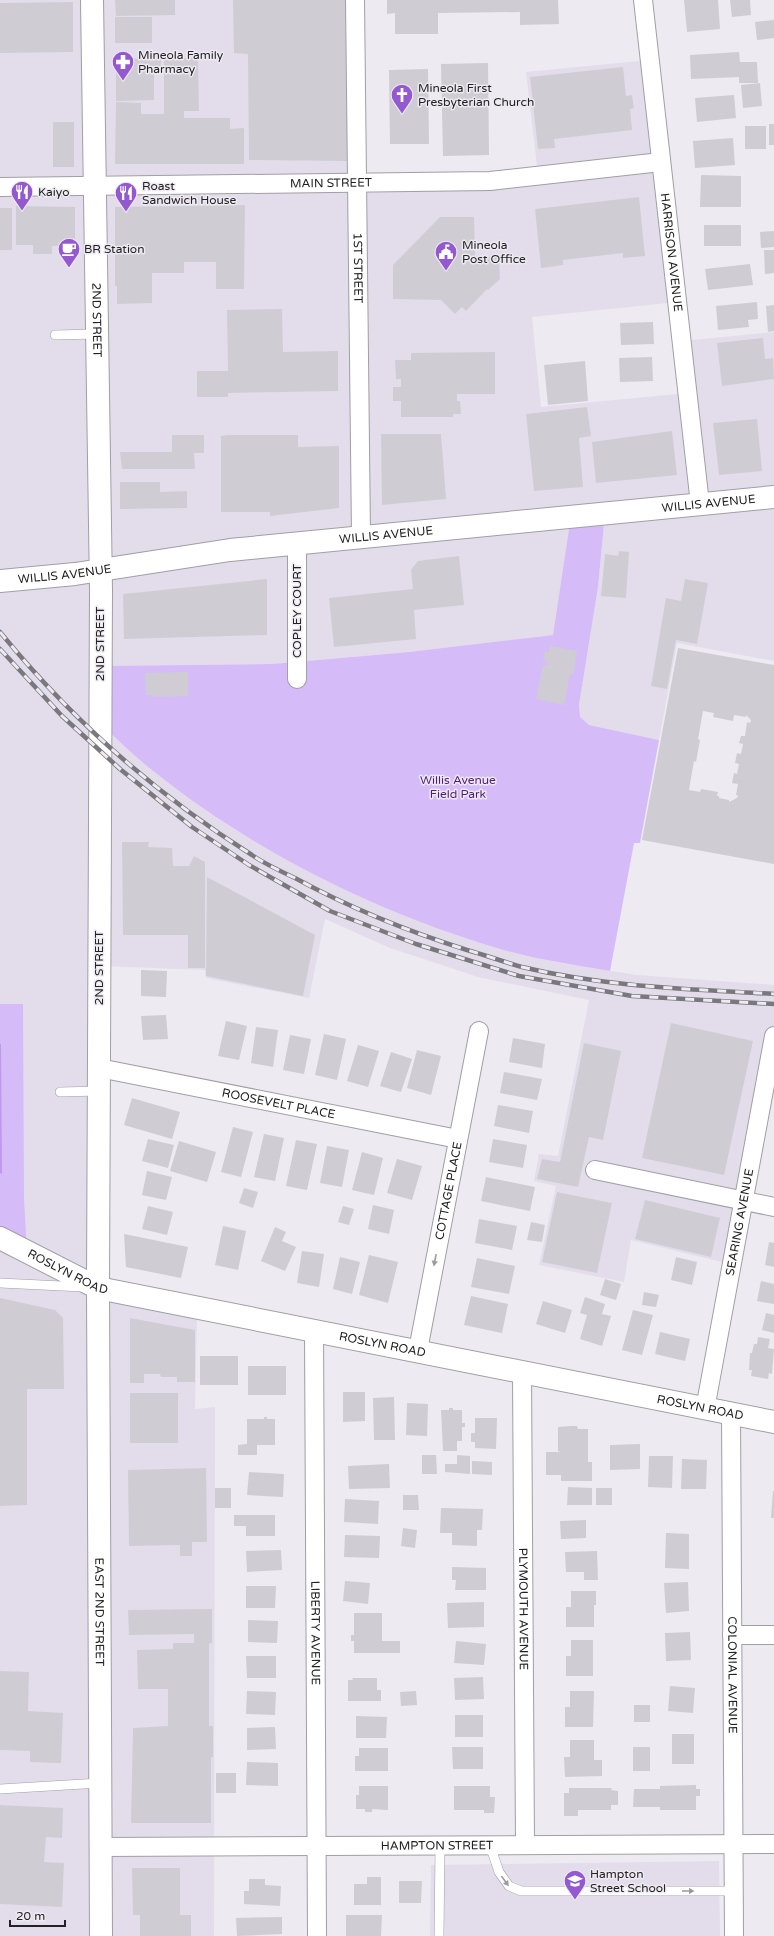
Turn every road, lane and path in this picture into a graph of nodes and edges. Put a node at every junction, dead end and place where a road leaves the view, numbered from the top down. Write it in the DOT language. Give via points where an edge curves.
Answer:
graph roads {
  1 [pos="92,0"];
  2 [pos="355,0"];
  3 [pos="643,0"];
  4 [pos="661,162"];
  5 [pos="357,183"];
  6 [pos="94,186"];
  7 [pos="0,187"];
  8 [pos="96,334"];
  9 [pos="55,335"];
  10 [pos="774,497"];
  11 [pos="700,504"];
  12 [pos="362,536"];
  13 [pos="297,543"];
  14 [pos="101,570"];
  15 [pos="0,581"];
  16 [pos="297,679"];
  17 [pos="479,1031"];
  18 [pos="774,1036"];
  19 [pos="99,1068"];
  20 [pos="99,1091"];
  21 [pos="60,1092"];
  22 [pos="458,1139"];
  23 [pos="595,1170"];
  24 [pos="743,1201"];
  25 [pos="774,1207"];
  26 [pos="0,1238"];
  27 [pos="0,1283"];
  28 [pos="98,1288"];
  29 [pos="314,1330"];
  30 [pos="418,1350"];
  31 [pos="522,1372"];
  32 [pos="705,1409"];
  33 [pos="731,1414"];
  34 [pos="774,1422"];
  35 [pos="732,1635"];
  36 [pos="774,1635"];
  37 [pos="100,1783"];
  38 [pos="0,1789"];
  39 [pos="734,1844"];
  40 [pos="774,1844"];
  41 [pos="490,1845"];
  42 [pos="525,1845"];
  43 [pos="317,1846"];
  44 [pos="440,1846"];
  45 [pos="100,1847"];
  46 [pos="734,1891"];
  47 [pos="101,1936"];
  48 [pos="318,1936"];
  49 [pos="440,1936"];
  50 [pos="734,1936"];
  1 -- 6 [label="street, 2ND STREET"];
  2 -- 5 [label="street, 1ST STREET"];
  3 -- 4 [label="street, HARRISON AVENUE"];
  4 -- 5 [label="street, MAIN STREET" via="490,182"];
  4 -- 11 [label="street, HARRISON AVENUE"];
  5 -- 6 [label="street, MAIN STREET"];
  5 -- 12 [label="street, 1ST STREET"];
  6 -- 7 [label="street, MAIN STREET"];
  6 -- 8 [label="street, 2ND STREET"];
  8 -- 9 [label="lane"];
  8 -- 14 [label="street, 2ND STREET"];
  10 -- 11 [label="street, WILLIS AVENUE"];
  11 -- 12 [label="street, WILLIS AVENUE"];
  12 -- 13 [label="street, WILLIS AVENUE"];
  13 -- 14 [label="street, WILLIS AVENUE" via="210,552"];
  13 -- 16 [label="street, COPLEY COURT"];
  14 -- 15 [label="street, WILLIS AVENUE"];
  14 -- 19 [label="street, 2ND STREET"];
  17 -- 22 [label="street, COTTAGE PLACE"];
  18 -- 24 [label="street, SEARING AVENUE"];
  19 -- 20 [label="street, 2ND STREET"];
  19 -- 22 [label="street, ROOSEVELT PLACE"];
  20 -- 21 [label="lane"];
  20 -- 28 [label="street, 2ND STREET"];
  22 -- 30 [label="street, COTTAGE PLACE, one-way"];
  23 -- 24 [label="street"];
  24 -- 25 [label="street"];
  24 -- 32 [label="street, SEARING AVENUE"];
  26 -- 28 [label="street, ROSLYN ROAD"];
  27 -- 28 [label="lane"];
  28 -- 29 [label="street, ROSLYN ROAD"];
  28 -- 37 [label="street, EAST 2ND STREET"];
  29 -- 30 [label="street, ROSLYN ROAD"];
  29 -- 43 [label="street, LIBERTY AVENUE"];
  30 -- 31 [label="street, ROSLYN ROAD"];
  31 -- 32 [label="street, ROSLYN ROAD"];
  31 -- 42 [label="street, PLYMOUTH AVENUE"];
  32 -- 33 [label="street, ROSLYN ROAD"];
  33 -- 34 [label="street, ROSLYN ROAD"];
  33 -- 35 [label="street, COLONIAL AVENUE"];
  35 -- 36 [label="street"];
  35 -- 39 [label="street, COLONIAL AVENUE"];
  37 -- 38 [label="lane"];
  37 -- 45 [label="street, EAST 2ND STREET"];
  39 -- 40 [label="street, HAMPTON STREET"];
  39 -- 42 [label="street, HAMPTON STREET"];
  39 -- 46 [label="street, COLONIAL AVENUE"];
  41 -- 42 [label="street, HAMPTON STREET"];
  41 -- 44 [label="street, HAMPTON STREET"];
  41 -- 46 [label="lane, one-way" via="499,1872 509,1886 521,1891"];
  43 -- 44 [label="street, HAMPTON STREET"];
  43 -- 45 [label="street, HAMPTON STREET"];
  43 -- 48 [label="street, LIBERTY AVENUE"];
  44 -- 49 [label="lane"];
  45 -- 47 [label="street, EAST 2ND STREET"];
  46 -- 50 [label="street, COLONIAL AVENUE"];
}
